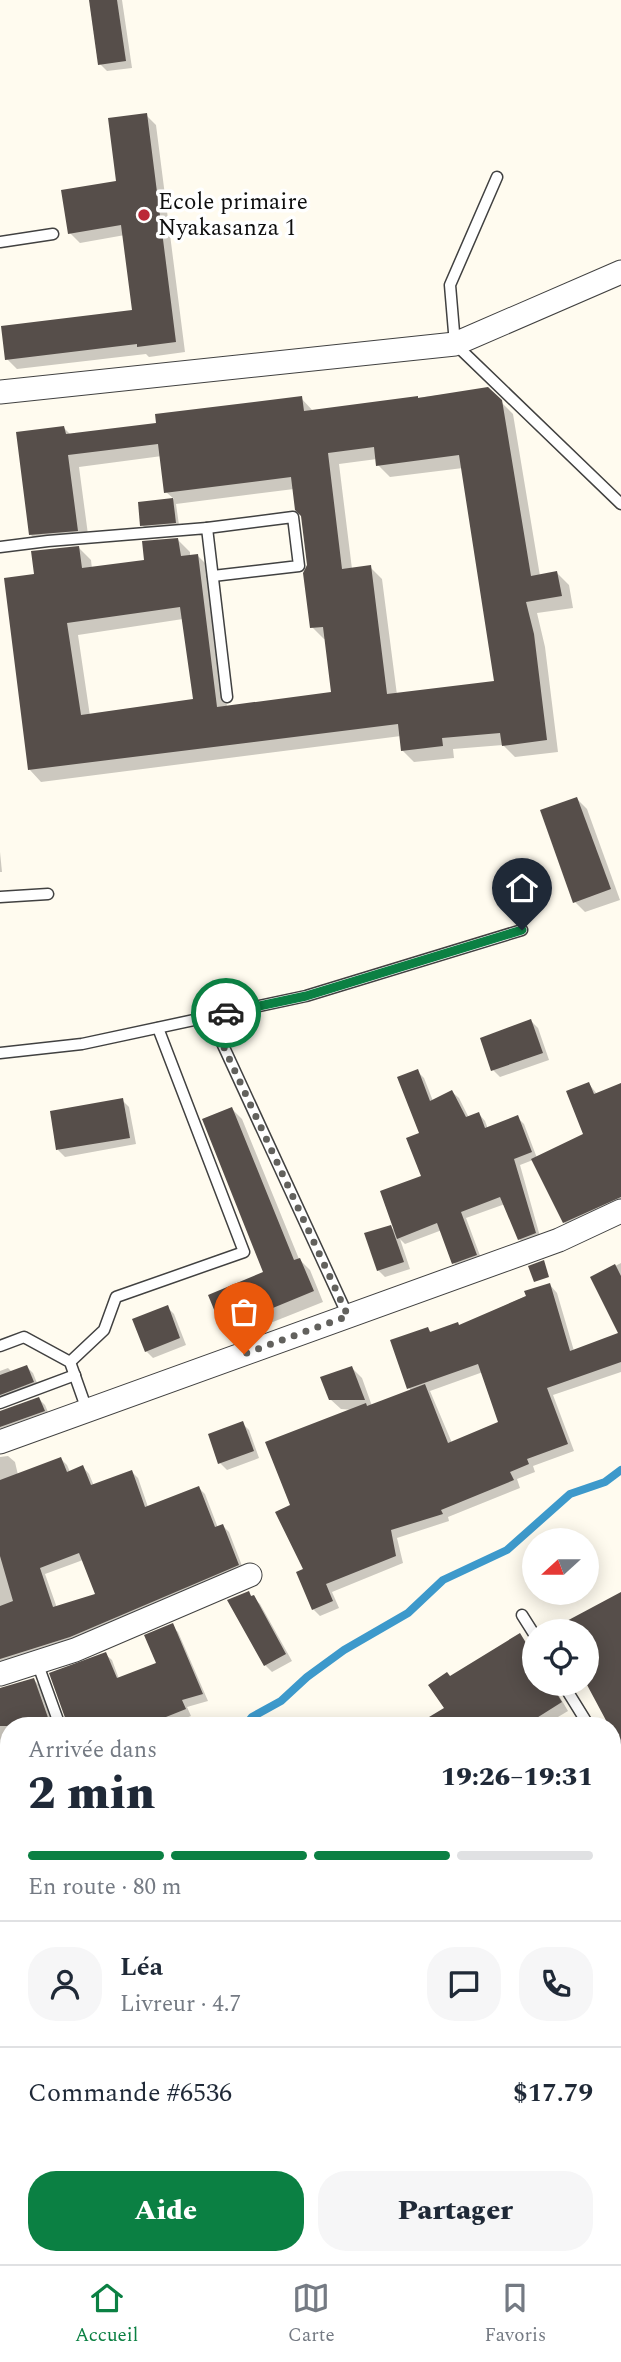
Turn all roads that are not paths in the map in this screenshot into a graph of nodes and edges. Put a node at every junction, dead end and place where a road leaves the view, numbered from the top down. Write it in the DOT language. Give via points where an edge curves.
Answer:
graph roads {
  1 [pos="497,177"];
  2 [pos="53,234"];
  3 [pos="0,242"];
  4 [pos="621,272"];
  5 [pos="455,344"];
  6 [pos="0,392"];
  7 [pos="621,504"];
  8 [pos="207,528"];
  9 [pos="0,547"];
  10 [pos="213,576"];
  11 [pos="227,697"];
  12 [pos="48,894"];
  13 [pos="0,897"];
  14 [pos="522,930"];
  15 [pos="210,1017"];
  16 [pos="158,1028"];
  17 [pos="0,1053"];
  18 [pos="621,1211"];
  19 [pos="348,1316"];
  20 [pos="0,1346"];
  21 [pos="71,1362"];
  22 [pos="75,1375"];
  23 [pos="0,1403"];
  24 [pos="87,1410"];
  25 [pos="0,1442"];
  26 [pos="250,1575"];
  27 [pos="522,1615"];
  28 [pos="525,1619"];
  29 [pos="37,1662"];
  30 [pos="0,1674"];
  31 [pos="570,1696"];
  32 [pos="57,1717"];
  33 [pos="583,1717"];
  1 -- 5 [label="lane" via="450,285"];
  2 -- 3 [label="lane"];
  4 -- 5 [label="street"];
  5 -- 6 [label="street"];
  5 -- 7 [label="lane"];
  8 -- 9 [label="lane"];
  8 -- 10 [label="lane"];
  8 -- 10 [label="lane" via="293,517 299,566"];
  10 -- 11 [label="lane"];
  12 -- 13 [label="lane"];
  14 -- 15 [label="lane" via="306,996"];
  15 -- 16 [label="lane"];
  15 -- 19 [label="lane"];
  16 -- 17 [label="lane" via="82,1044"];
  16 -- 21 [label="lane" via="244,1252 117,1297 104,1330"];
  18 -- 19 [label="street" via="559,1240"];
  19 -- 24 [label="street"];
  20 -- 21 [label="lane" via="24,1338"];
  21 -- 22 [label="lane"];
  22 -- 23 [label="lane"];
  22 -- 24 [label="lane"];
  24 -- 25 [label="street"];
  26 -- 29 [label="street"];
  27 -- 28 [label="lane"];
  29 -- 30 [label="street"];
  29 -- 32 [label="lane"];
  31 -- 33 [label="lane"];
}
